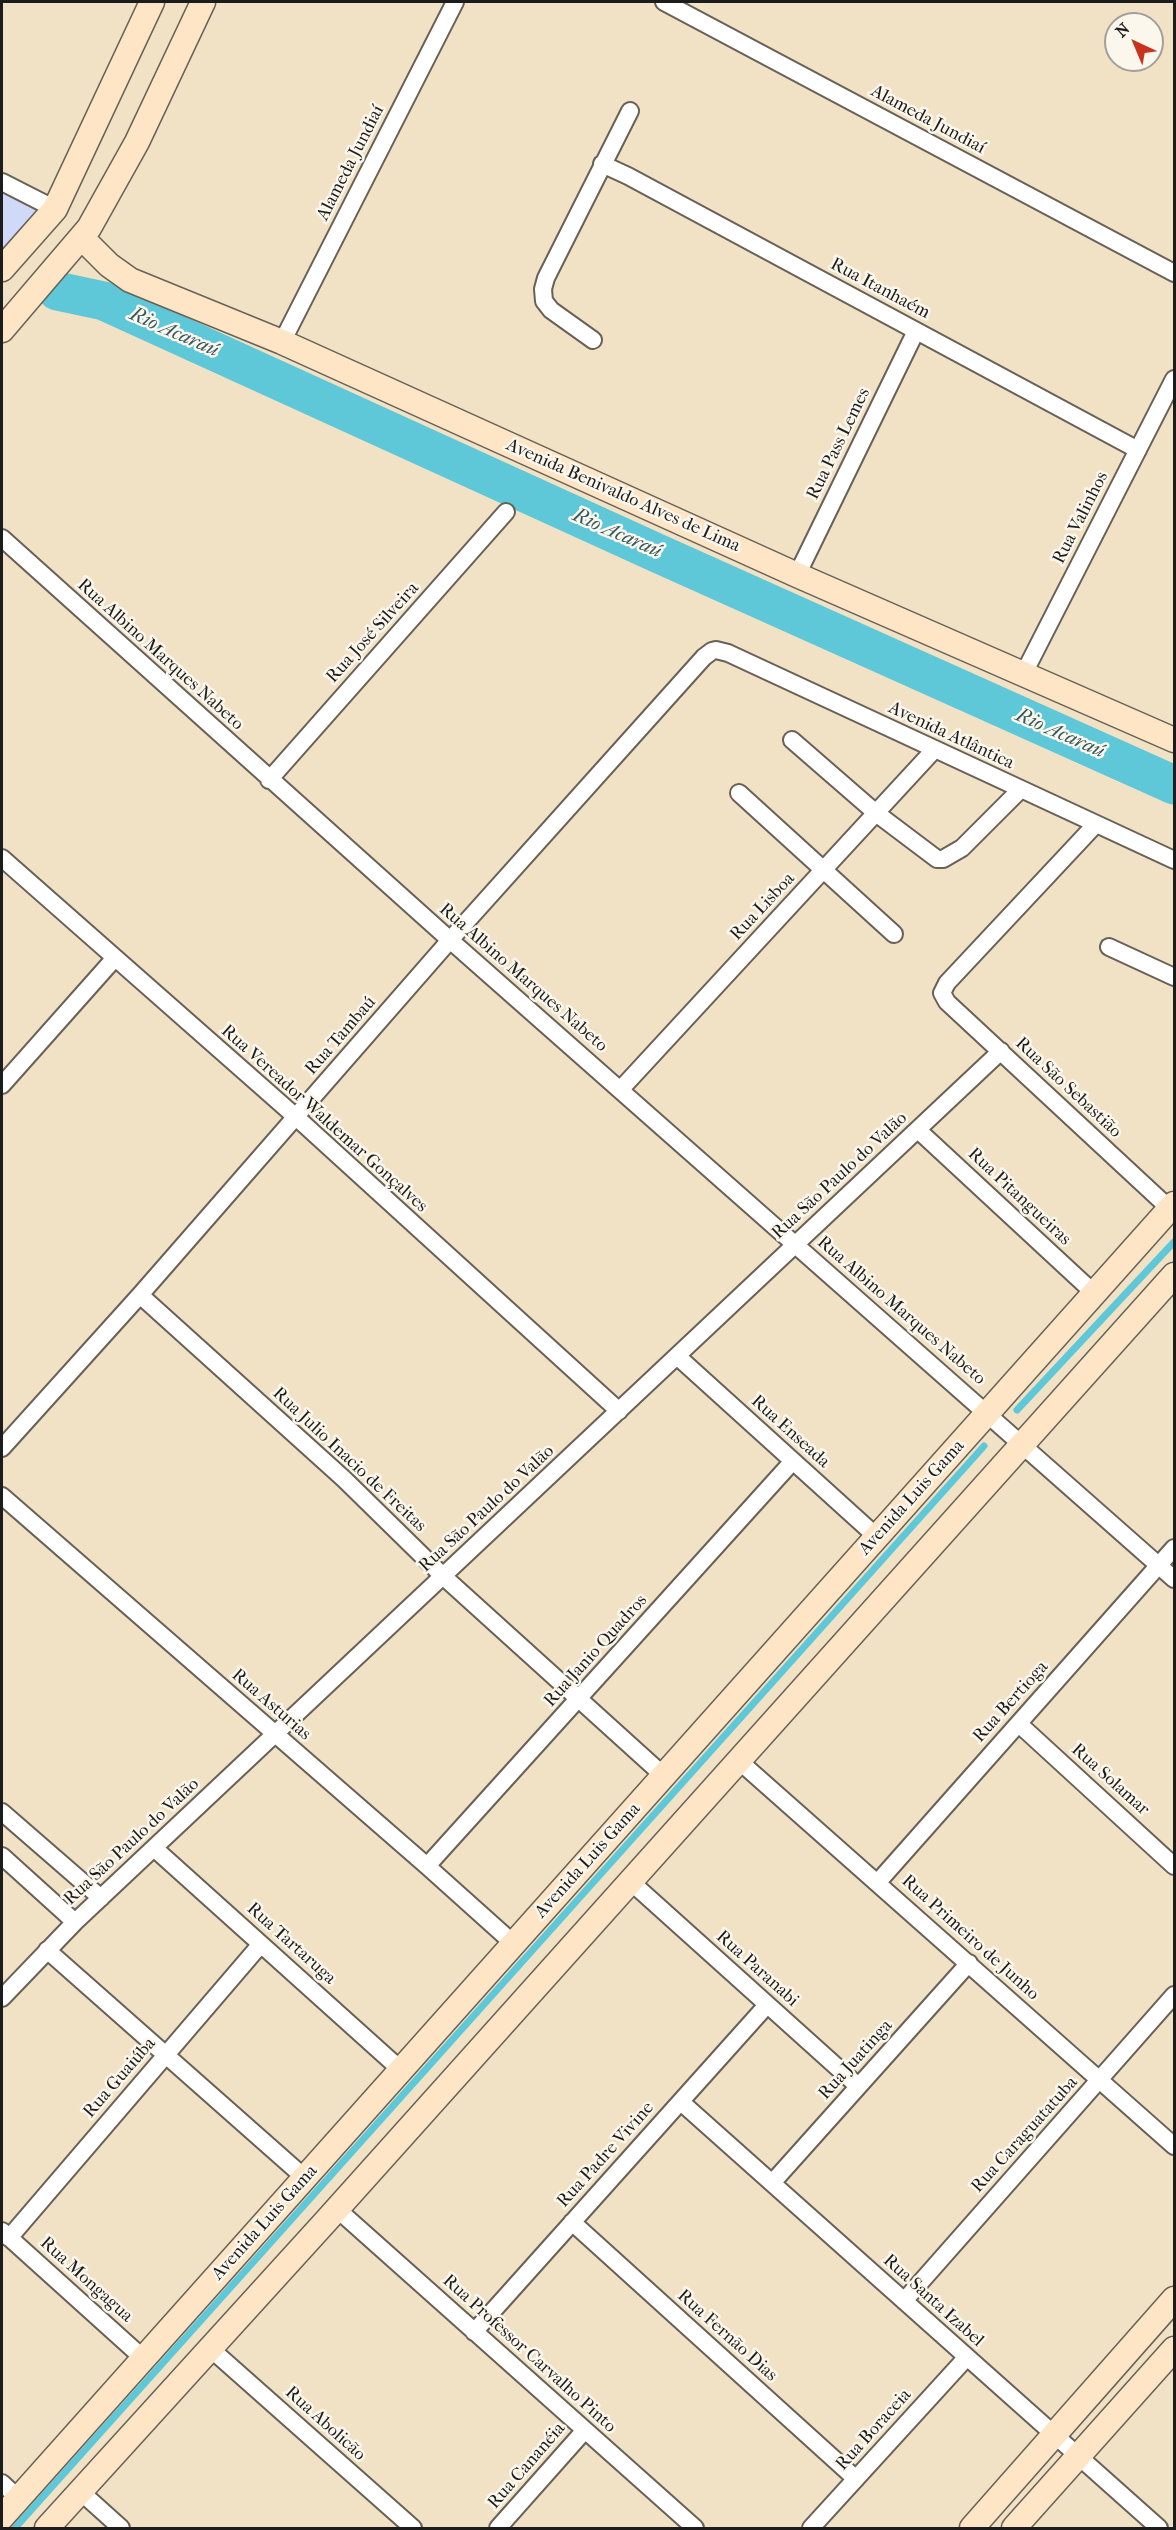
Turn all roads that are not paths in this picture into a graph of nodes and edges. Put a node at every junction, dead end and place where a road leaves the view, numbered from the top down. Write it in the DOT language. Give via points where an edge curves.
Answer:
graph roads {
  1 [pos="152,2"];
  2 [pos="203,2"];
  3 [pos="455,2"];
  4 [pos="664,2"];
  5 [pos="630,111"];
  6 [pos="602,164"];
  7 [pos="2,182"];
  8 [pos="56,209"];
  9 [pos="82,238"];
  10 [pos="2,269"];
  11 [pos="1174,273"];
  12 [pos="2,330"];
  13 [pos="916,331"];
  14 [pos="593,340"];
  15 [pos="282,342"];
  16 [pos="1174,379"];
  17 [pos="1138,450"];
  18 [pos="506,512"];
  19 [pos="2,538"];
  20 [pos="797,575"];
  21 [pos="712,651"];
  22 [pos="1023,675"];
  23 [pos="792,740"];
  24 [pos="1174,740"];
  25 [pos="934,750"];
  26 [pos="269,780"];
  27 [pos="1020,790"];
  28 [pos="739,793"];
  29 [pos="876,813"];
  30 [pos="1095,825"];
  31 [pos="2,858"];
  32 [pos="1174,860"];
  33 [pos="823,870"];
  34 [pos="894,934"];
  35 [pos="450,940"];
  36 [pos="1109,947"];
  37 [pos="114,959"];
  38 [pos="1174,977"];
  39 [pos="1001,1052"];
  40 [pos="2,1085"];
  41 [pos="620,1090"];
  42 [pos="296,1117"];
  43 [pos="918,1130"];
  44 [pos="1172,1207"];
  45 [pos="796,1245"];
  46 [pos="1174,1275"];
  47 [pos="1095,1294"];
  48 [pos="140,1295"];
  49 [pos="677,1356"];
  50 [pos="619,1411"];
  51 [pos="988,1413"];
  52 [pos="1022,1443"];
  53 [pos="2,1448"];
  54 [pos="793,1461"];
  55 [pos="2,1496"];
  56 [pos="877,1537"];
  57 [pos="1174,1548"];
  58 [pos="1159,1565"];
  59 [pos="444,1576"];
  60 [pos="1174,1579"];
  61 [pos="578,1699"];
  62 [pos="1018,1724"];
  63 [pos="275,1735"];
  64 [pos="738,1761"];
  65 [pos="664,1776"];
  66 [pos="2,1812"];
  67 [pos="154,1848"];
  68 [pos="2,1856"];
  69 [pos="427,1866"];
  70 [pos="1174,1866"];
  71 [pos="630,1881"];
  72 [pos="878,1882"];
  73 [pos="101,1898"];
  74 [pos="75,1922"];
  75 [pos="261,1944"];
  76 [pos="514,1944"];
  77 [pos="47,1950"];
  78 [pos="969,1963"];
  79 [pos="1174,1995"];
  80 [pos="2,1998"];
  81 [pos="767,2005"];
  82 [pos="165,2055"];
  83 [pos="401,2070"];
  84 [pos="1100,2080"];
  85 [pos="858,2086"];
  86 [pos="681,2102"];
  87 [pos="1174,2146"];
  88 [pos="305,2178"];
  89 [pos="772,2183"];
  90 [pos="337,2210"];
  91 [pos="572,2222"];
  92 [pos="5,2234"];
  93 [pos="1174,2299"];
  94 [pos="904,2301"];
  95 [pos="474,2332"];
  96 [pos="211,2349"];
  97 [pos="1174,2349"];
  98 [pos="967,2357"];
  99 [pos="144,2359"];
  100 [pos="585,2430"];
  101 [pos="1055,2436"];
  102 [pos="1078,2457"];
  103 [pos="856,2478"];
  104 [pos="10,2491"];
  105 [pos="81,2492"];
  106 [pos="2,2517"];
  107 [pos="47,2529"];
  108 [pos="121,2529"];
  109 [pos="413,2529"];
  110 [pos="498,2529"];
  111 [pos="695,2529"];
  112 [pos="811,2529"];
  113 [pos="972,2529"];
  114 [pos="1014,2529"];
  115 [pos="1159,2529"];
  1 -- 8 [label="street"];
  2 -- 9 [label="street" via="137,142"];
  3 -- 15 [label="street, Alameda Jundiaí"];
  4 -- 11 [label="street, Alameda Jundiaí"];
  5 -- 6 [label="street"];
  6 -- 13 [label="street, Rua Itanhaém"];
  6 -- 14 [label="street" via="543,289 544,301 551,310"];
  7 -- 8 [label="street"];
  8 -- 10 [label="street"];
  9 -- 12 [label="street"];
  9 -- 15 [label="street, Avenida Benivaldo Alves de Lima" via="130,280"];
  13 -- 17 [label="street, Rua Itanhaém"];
  13 -- 20 [label="street, Rua Pass Lemes"];
  15 -- 20 [label="street, Avenida Benivaldo Alves de Lima"];
  16 -- 17 [label="street, Rua Valinhos"];
  17 -- 22 [label="street, Rua Valinhos"];
  18 -- 26 [label="street, Rua José Silveira"];
  19 -- 26 [label="street, Rua Albino Marques Nabeto"];
  20 -- 22 [label="street, Avenida Benivaldo Alves de Lima"];
  21 -- 25 [label="street, Avenida Atlântica" via="728,653"];
  21 -- 35 [label="street, Rua Tambaú"];
  22 -- 24 [label="street, Avenida Benivaldo Alves de Lima"];
  23 -- 29 [label="street"];
  25 -- 27 [label="street, Avenida Atlântica"];
  25 -- 29 [label="street, Rua Lisboa"];
  26 -- 35 [label="street, Rua Albino Marques Nabeto"];
  27 -- 29 [label="street" via="962,848 943,859 937,859"];
  27 -- 30 [label="street, Avenida Atlântica"];
  28 -- 33 [label="street"];
  29 -- 33 [label="street, Rua Lisboa"];
  30 -- 32 [label="street, Avenida Atlântica"];
  30 -- 39 [label="street, Rua São Sebastião" via="947,983 942,993"];
  31 -- 37 [label="street, Rua Vereador Waldemar Gonçalves"];
  33 -- 34 [label="street"];
  33 -- 41 [label="street, Rua Lisboa"];
  35 -- 41 [label="street, Rua Albino Marques Nabeto"];
  35 -- 42 [label="street, Rua Tambaú"];
  36 -- 38 [label="street"];
  37 -- 40 [label="street"];
  37 -- 42 [label="street, Rua Vereador Waldemar Gonçalves"];
  39 -- 43 [label="street, Rua São Paulo do Valão"];
  39 -- 44 [label="street, Rua São Sebastião"];
  41 -- 45 [label="street, Rua Albino Marques Nabeto"];
  42 -- 48 [label="street, Rua Tambaú"];
  42 -- 50 [label="street, Rua Vereador Waldemar Gonçalves"];
  43 -- 45 [label="street, Rua São Paulo do Valão"];
  43 -- 47 [label="street, Rua Pitangueiras"];
  44 -- 47 [label="street, Avenida Luis Gama"];
  45 -- 49 [label="street, Rua São Paulo do Valão"];
  45 -- 51 [label="street, Rua Albino Marques Nabeto"];
  46 -- 52 [label="street"];
  47 -- 51 [label="street, Avenida Luis Gama"];
  48 -- 53 [label="street, Rua Tambaú"];
  48 -- 59 [label="street, Rua Julio Inacio de Freitas" via="344,1479"];
  49 -- 50 [label="street, Rua São Paulo do Valão"];
  49 -- 54 [label="street, Rua Enseada"];
  50 -- 59 [label="street, Rua São Paulo do Valão"];
  51 -- 52 [label="street, Rua Albino Marques Nabeto"];
  51 -- 56 [label="street, Avenida Luis Gama"];
  52 -- 58 [label="street, Rua Albino Marques Nabeto"];
  52 -- 64 [label="street"];
  54 -- 56 [label="street, Rua Enseada"];
  54 -- 61 [label="street, Rua Janio Quadros"];
  55 -- 63 [label="street, Rua Asturias"];
  56 -- 65 [label="street, Avenida Luis Gama"];
  57 -- 58 [label="street, Rua Bertioga"];
  58 -- 60 [label="street, Rua Albino Marques Nabeto"];
  58 -- 62 [label="street, Rua Bertioga"];
  59 -- 61 [label="street, Rua Julio Inacio de Freitas"];
  59 -- 63 [label="street, Rua São Paulo do Valão"];
  61 -- 65 [label="street, Rua Julio Inacio de Freitas"];
  61 -- 69 [label="street, Rua Janio Quadros"];
  62 -- 70 [label="street, Rua Solamar"];
  62 -- 72 [label="street, Rua Bertioga"];
  63 -- 67 [label="street, Rua São Paulo do Valão"];
  63 -- 69 [label="street, Rua Asturias"];
  64 -- 71 [label="street"];
  64 -- 72 [label="street, Rua Primeiro de Junho"];
  65 -- 76 [label="street, Avenida Luis Gama"];
  66 -- 73 [label="street"];
  67 -- 73 [label="street, Rua São Paulo do Valão"];
  67 -- 75 [label="street, Rua Tartaruga"];
  68 -- 74 [label="street"];
  69 -- 76 [label="street, Rua Asturias"];
  71 -- 81 [label="street, Rua Paranabi"];
  71 -- 90 [label="street"];
  72 -- 78 [label="street, Rua Primeiro de Junho"];
  73 -- 74 [label="street, Rua São Paulo do Valão"];
  74 -- 77 [label="street, Rua São Paulo do Valão"];
  75 -- 82 [label="street, Rua Guaiúba"];
  75 -- 83 [label="street, Rua Tartaruga"];
  76 -- 83 [label="street, Avenida Luis Gama"];
  77 -- 80 [label="street, Rua São Paulo do Valão"];
  77 -- 82 [label="street"];
  78 -- 84 [label="street, Rua Primeiro de Junho"];
  78 -- 85 [label="street, Rua Juatinga"];
  79 -- 84 [label="street, Rua Caraguatatuba"];
  81 -- 85 [label="street, Rua Paranabi"];
  81 -- 86 [label="street, Rua Padre Vivine"];
  82 -- 88 [label="street"];
  82 -- 92 [label="street, Rua Guaiúba"];
  83 -- 88 [label="street, Avenida Luis Gama"];
  84 -- 87 [label="street, Rua Primeiro de Junho"];
  84 -- 94 [label="street, Rua Caraguatatuba"];
  85 -- 89 [label="street, Rua Juatinga"];
  86 -- 89 [label="street, Rua Santa Izabel"];
  86 -- 91 [label="street, Rua Padre Vivine"];
  88 -- 99 [label="street, Avenida Luis Gama"];
  89 -- 94 [label="street, Rua Santa Izabel"];
  90 -- 95 [label="street, Rua Professor Carvalho Pinto"];
  90 -- 96 [label="street"];
  91 -- 95 [label="street, Rua Padre Vivine"];
  91 -- 103 [label="street, Rua Fernão Dias"];
  92 -- 99 [label="street, Rua Mongagua"];
  93 -- 101 [label="street"];
  94 -- 98 [label="street, Rua Santa Izabel"];
  95 -- 100 [label="street, Rua Professor Carvalho Pinto"];
  96 -- 105 [label="street"];
  96 -- 109 [label="street, Rua Abolicão"];
  97 -- 102 [label="street"];
  98 -- 101 [label="street, Rua Santa Izabel"];
  98 -- 103 [label="street, Rua Boraceia"];
  99 -- 104 [label="street, Avenida Luis Gama"];
  100 -- 110 [label="street, Rua Cananéia"];
  100 -- 111 [label="street, Rua Professor Carvalho Pinto"];
  101 -- 102 [label="street, Rua Santa Izabel"];
  101 -- 113 [label="street"];
  102 -- 114 [label="street"];
  102 -- 115 [label="street, Rua Santa Izabel"];
  103 -- 112 [label="street, Rua Boraceia"];
  104 -- 106 [label="street, Avenida Luis Gama"];
  105 -- 107 [label="street"];
  105 -- 108 [label="street"];
}
